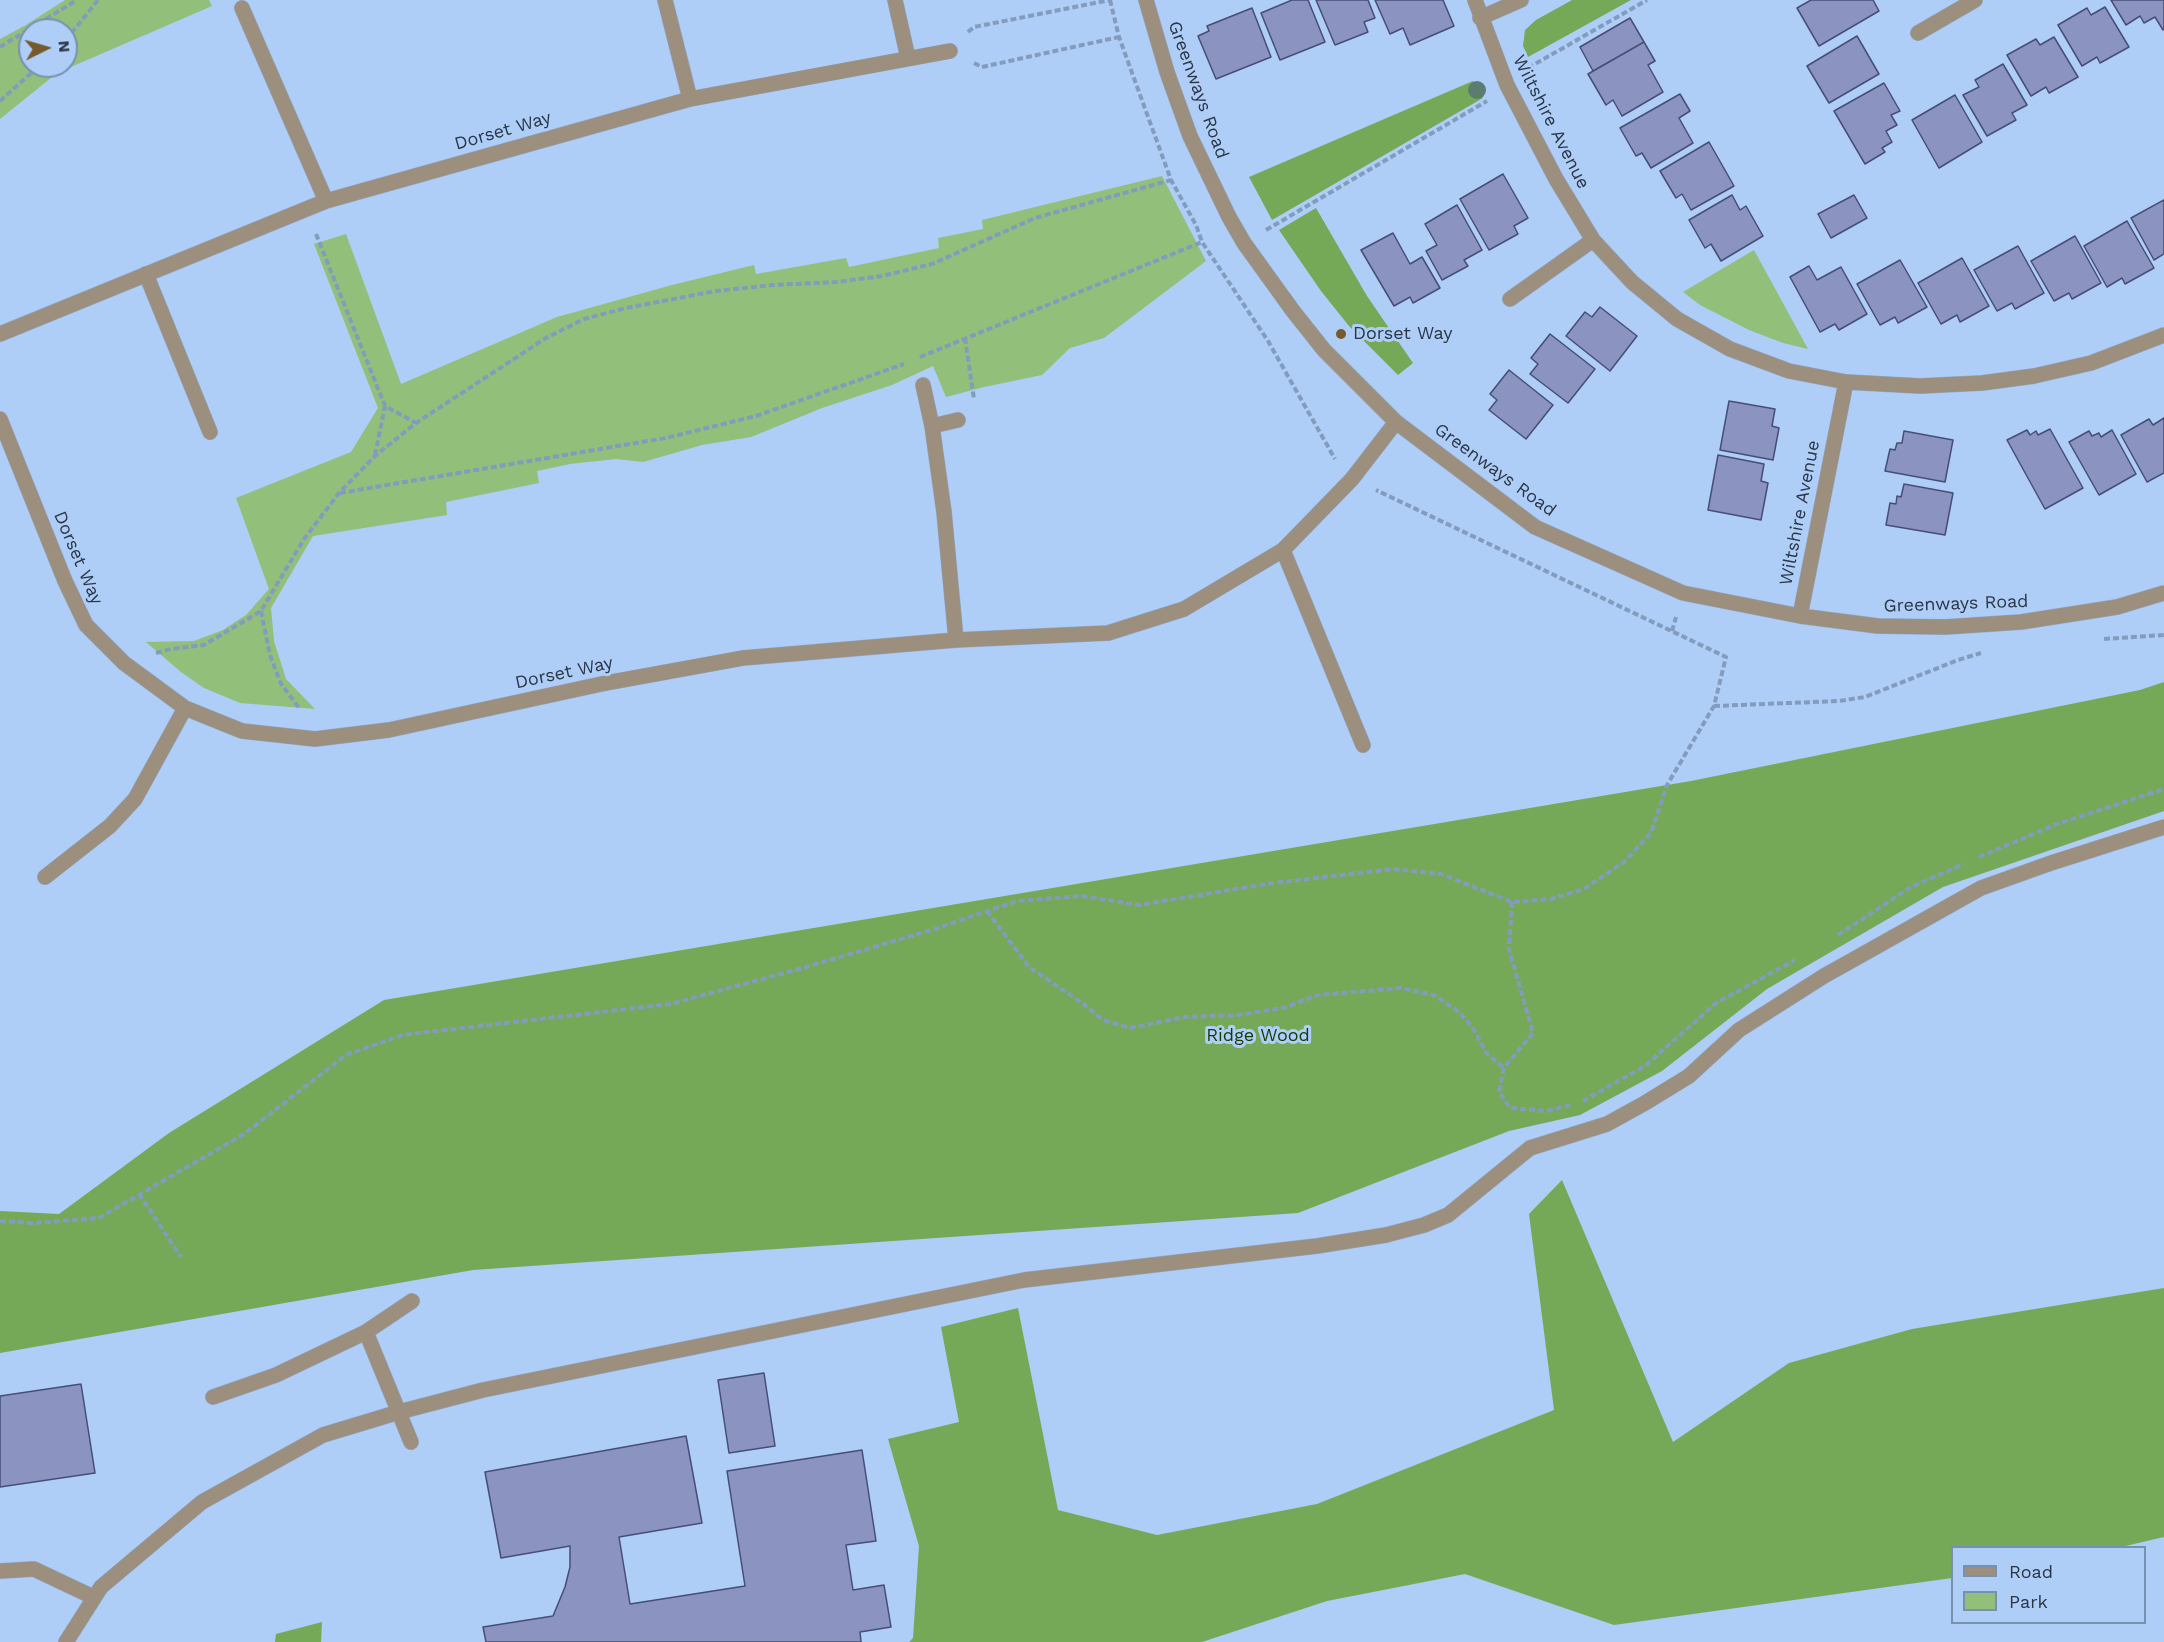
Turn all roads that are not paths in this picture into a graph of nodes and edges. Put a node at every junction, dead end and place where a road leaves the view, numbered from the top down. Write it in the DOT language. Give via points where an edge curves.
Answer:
graph roads {
  1 [pos="665,0"];
  2 [pos="895,0"];
  3 [pos="1146,0"];
  4 [pos="1475,0"];
  5 [pos="1521,0"];
  6 [pos="1976,0"];
  7 [pos="1955,5"];
  8 [pos="243,8"];
  9 [pos="1480,18"];
  10 [pos="1918,33"];
  11 [pos="950,51"];
  12 [pos="908,58"];
  13 [pos="690,99"];
  14 [pos="326,201"];
  15 [pos="1593,240"];
  16 [pos="146,274"];
  17 [pos="1510,299"];
  18 [pos="0,334"];
  19 [pos="2164,335"];
  20 [pos="1846,382"];
  21 [pos="923,385"];
  22 [pos="0,418"];
  23 [pos="958,420"];
  24 [pos="1396,422"];
  25 [pos="932,426"];
  26 [pos="210,432"];
  27 [pos="1283,550"];
  28 [pos="2164,592"];
  29 [pos="1800,616"];
  30 [pos="956,640"];
  31 [pos="185,708"];
  32 [pos="1363,745"];
  33 [pos="2164,827"];
  34 [pos="45,878"];
  35 [pos="412,1301"];
  36 [pos="366,1332"];
  37 [pos="213,1397"];
  38 [pos="399,1412"];
  39 [pos="411,1442"];
  40 [pos="0,1571"];
  41 [pos="93,1598"];
  42 [pos="66,1642"];
  1 -- 13 [label="street"];
  2 -- 12 [label="street"];
  3 -- 24 [label="street, Greenways Road" via="1191,136 1244,243 1324,350"];
  4 -- 9 [label="street, Wiltshire Avenue"];
  5 -- 9 [label="street"];
  6 -- 7 [label="street"];
  7 -- 10 [label="street"];
  8 -- 14 [label="street"];
  9 -- 15 [label="street, Wiltshire Avenue" via="1507,85"];
  11 -- 12 [label="street, Dorset Way"];
  12 -- 13 [label="street, Dorset Way"];
  13 -- 14 [label="street, Dorset Way"];
  14 -- 16 [label="street, Dorset Way"];
  15 -- 17 [label="street"];
  15 -- 20 [label="street, Wiltshire Avenue" via="1632,282 1677,319 1730,349 1789,371"];
  16 -- 18 [label="street, Dorset Way"];
  16 -- 26 [label="street"];
  19 -- 20 [label="street, Wiltshire Avenue" via="2091,363 2034,376 1920,386"];
  20 -- 29 [label="street, Wiltshire Avenue"];
  21 -- 25 [label="street"];
  22 -- 31 [label="street, Dorset Way" via="86,625 124,663"];
  23 -- 25 [label="street"];
  24 -- 27 [label="street, Dorset Way" via="1352,479"];
  24 -- 29 [label="street, Greenways Road" via="1535,527 1683,593"];
  25 -- 30 [label="street"];
  27 -- 30 [label="street, Dorset Way" via="1184,609 1108,633"];
  27 -- 32 [label="street"];
  28 -- 29 [label="street, Greenways Road" via="2117,607 2021,622 1946,627 1878,626"];
  30 -- 31 [label="street, Dorset Way" via="743,658 389,730 315,739 242,731"];
  31 -- 34 [label="street" via="135,799 110,826"];
  33 -- 38 [label="street" via="1981,888 1834,970 1739,1030 1689,1076 1645,1103 1607,1124 1530,1148 1448,1215 1424,1225 1317,1246 1024,1280 483,1390"];
  35 -- 36 [label="street"];
  36 -- 37 [label="street" via="276,1375"];
  36 -- 38 [label="street"];
  38 -- 39 [label="street"];
  38 -- 41 [label="street" via="323,1435 202,1502"];
  40 -- 41 [label="street" via="34,1569"];
  41 -- 42 [label="street"];
}
